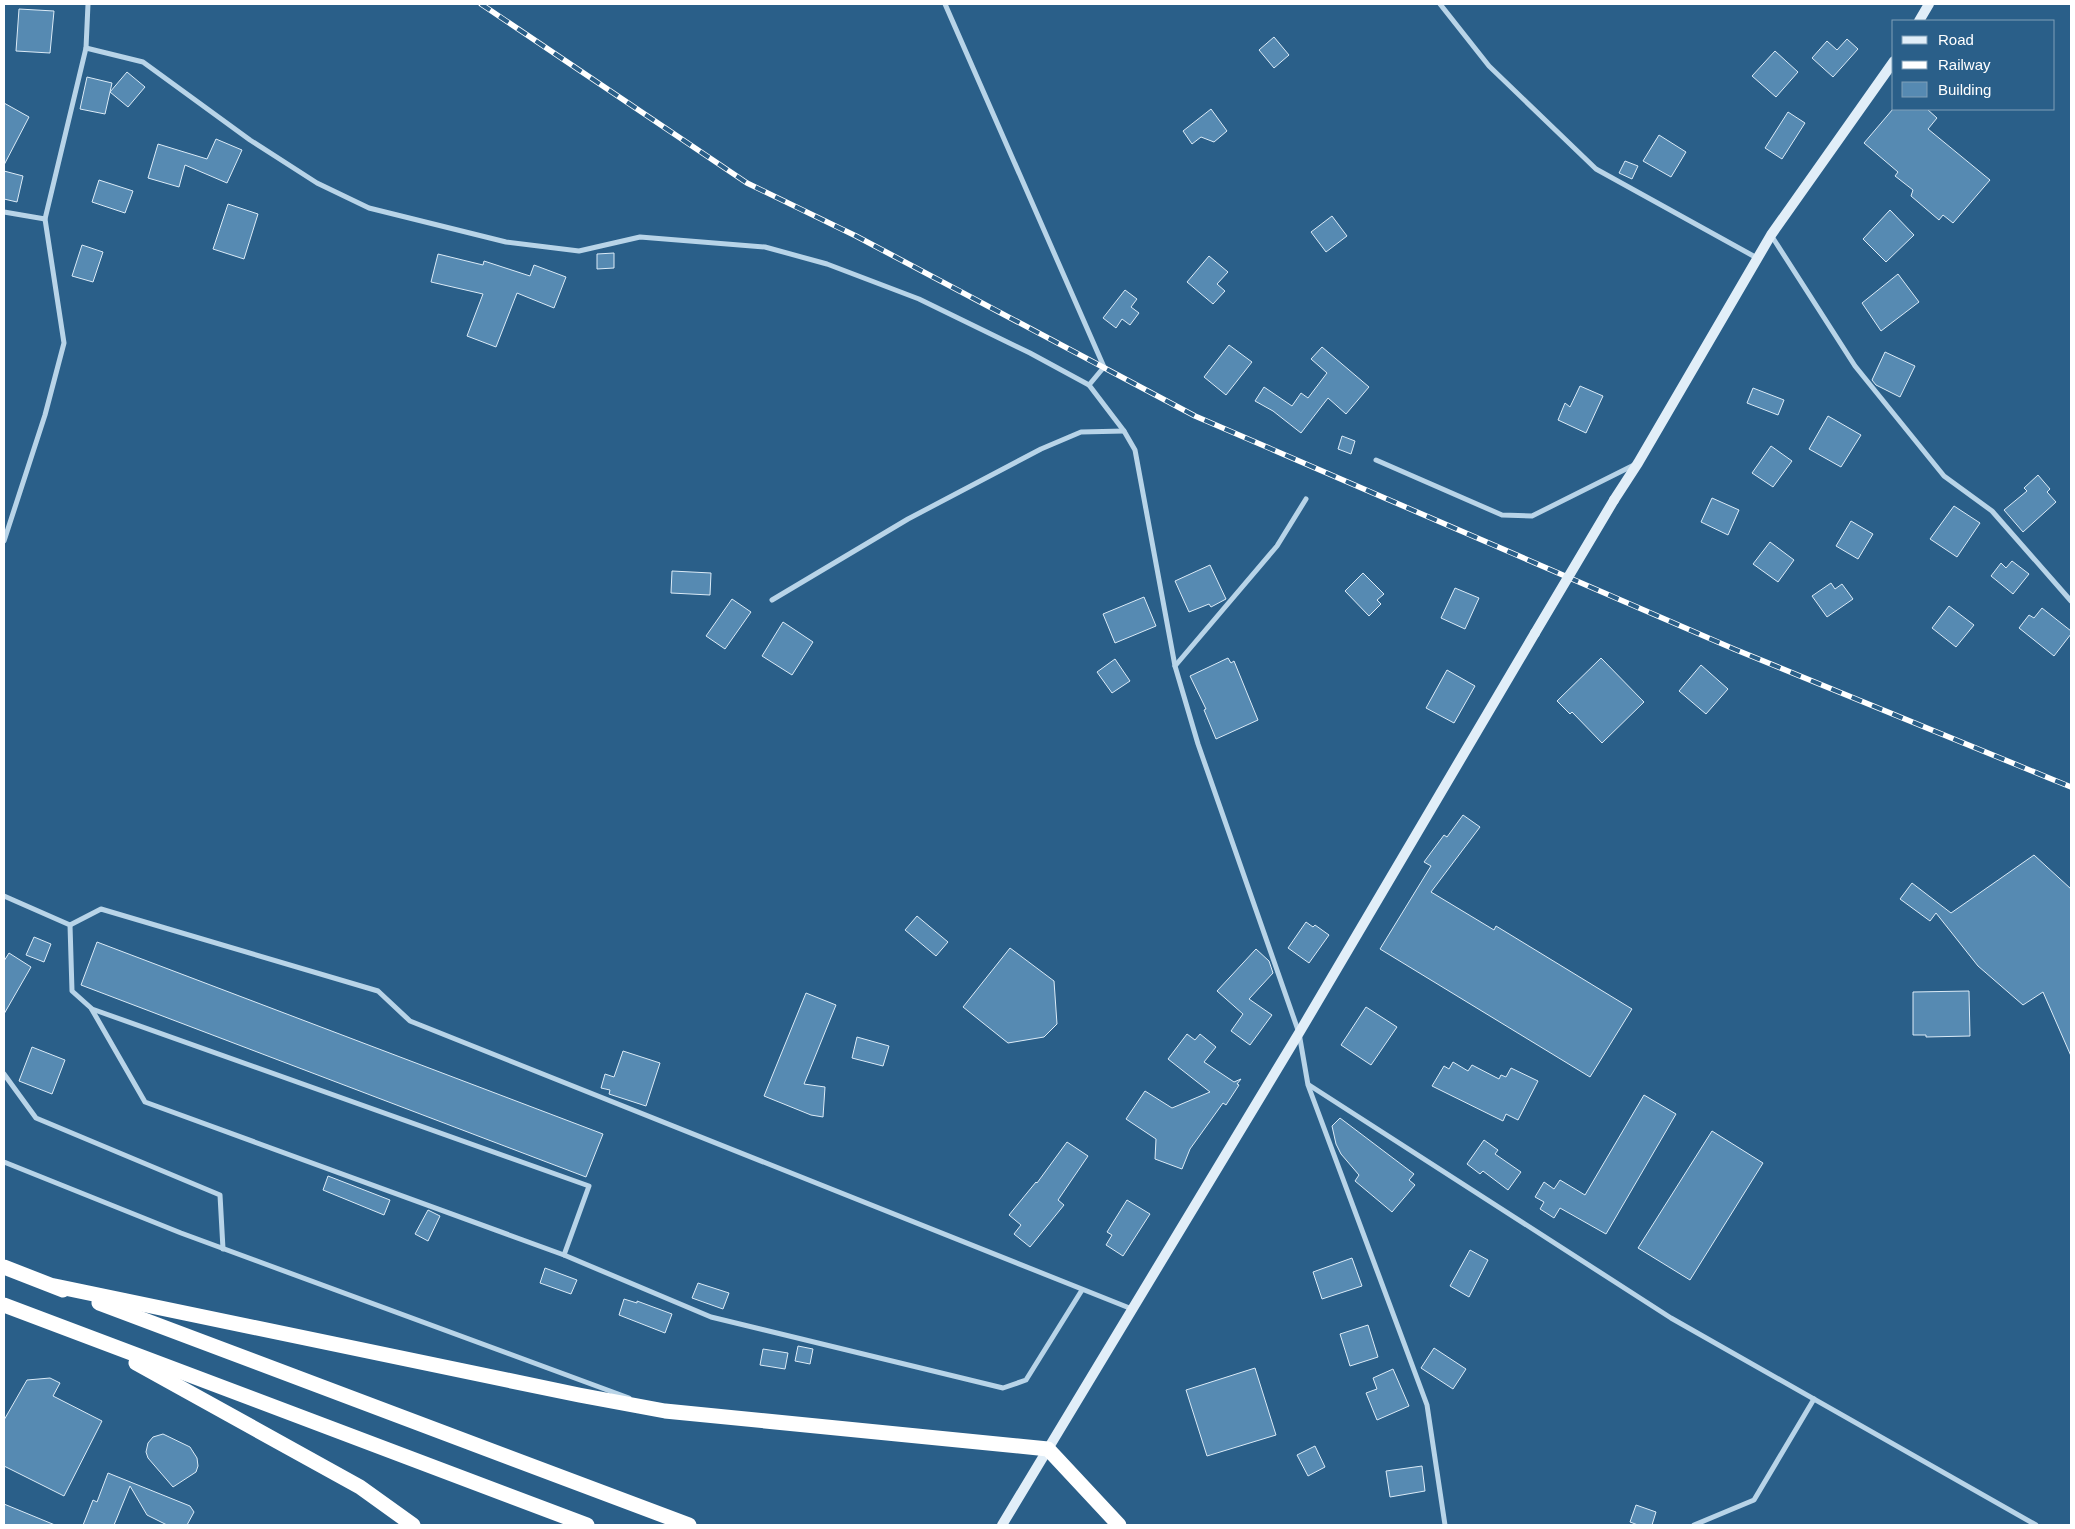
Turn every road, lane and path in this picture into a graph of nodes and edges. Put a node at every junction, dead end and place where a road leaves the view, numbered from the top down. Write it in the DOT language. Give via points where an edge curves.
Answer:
graph roads {
  1 [pos="88,4"];
  2 [pos="945,4"];
  3 [pos="1440,4"];
  4 [pos="1929,4"];
  5 [pos="1920,20"];
  6 [pos="86,48"];
  7 [pos="1892,64"];
  8 [pos="4,212"];
  9 [pos="45,219"];
  10 [pos="1771,235"];
  11 [pos="1758,259"];
  12 [pos="1089,385"];
  13 [pos="1124,431"];
  14 [pos="1376,460"];
  15 [pos="1638,463"];
  16 [pos="1306,499"];
  17 [pos="4,541"];
  18 [pos="772,600"];
  19 [pos="2071,601"];
  20 [pos="1175,666"];
  21 [pos="4,896"];
  22 [pos="70,925"];
  23 [pos="91,1008"];
  24 [pos="1299,1032"];
  25 [pos="4,1074"];
  26 [pos="1308,1085"];
  27 [pos="4,1162"];
  28 [pos="223,1249"];
  29 [pos="564,1255"];
  30 [pos="4,1267"];
  31 [pos="55,1286"];
  32 [pos="1082,1290"];
  33 [pos="4,1306"];
  34 [pos="1133,1309"];
  35 [pos="88,1337"];
  36 [pos="1814,1399"];
  37 [pos="665,1411"];
  38 [pos="1048,1449"];
  39 [pos="414,1525"];
  40 [pos="587,1525"];
  41 [pos="689,1525"];
  42 [pos="1002,1525"];
  43 [pos="1119,1525"];
  44 [pos="1445,1525"];
  45 [pos="1694,1525"];
  46 [pos="2036,1525"];
  1 -- 6 [label="street"];
  2 -- 12 [label="street" via="1104,367"];
  3 -- 11 [label="street" via="1489,66 1596,169"];
  4 -- 5 [label="main road"];
  6 -- 9 [label="street"];
  6 -- 12 [label="street" via="143,62 250,140 316,183 369,208 506,242 579,251 640,236 765,248 827,264 919,299"];
  7 -- 10 [label="main road"];
  8 -- 9 [label="street"];
  9 -- 17 [label="street" via="64,343 45,415"];
  10 -- 11 [label="main road"];
  10 -- 19 [label="street" via="1855,366 1944,476 1992,511"];
  11 -- 15 [label="main road"];
  12 -- 13 [label="street"];
  13 -- 18 [label="street" via="1081,432 1041,449 908,519"];
  13 -- 20 [label="street" via="1135,450"];
  14 -- 15 [label="street" via="1502,515 1532,516"];
  15 -- 24 [label="main road, bridge"];
  16 -- 20 [label="street" via="1277,546"];
  20 -- 24 [label="street" via="1198,744"];
  21 -- 22 [label="street"];
  22 -- 23 [label="street" via="72,991"];
  22 -- 32 [label="street" via="101,909 378,991 410,1021"];
  23 -- 29 [label="street" via="145,1102"];
  23 -- 29 [label="street" via="589,1186"];
  24 -- 26 [label="street"];
  24 -- 34 [label="main road"];
  25 -- 28 [label="street" via="36,1118 220,1195"];
  26 -- 36 [label="street" via="1671,1318"];
  26 -- 44 [label="street" via="1427,1405"];
  27 -- 28 [label="street"];
  28 -- 37 [label="street"];
  29 -- 32 [label="street" via="711,1317 1003,1388 1026,1380"];
  30 -- 31 [label="highway"];
  31 -- 37 [label="highway"];
  31 -- 41 [label="highway"];
  32 -- 34 [label="street"];
  33 -- 35 [label="highway"];
  34 -- 38 [label="main road"];
  35 -- 39 [label="highway" via="360,1487"];
  35 -- 40 [label="highway"];
  36 -- 45 [label="street" via="1754,1500"];
  36 -- 46 [label="street"];
  37 -- 38 [label="highway"];
  38 -- 42 [label="main road"];
  38 -- 43 [label="highway"];
}
